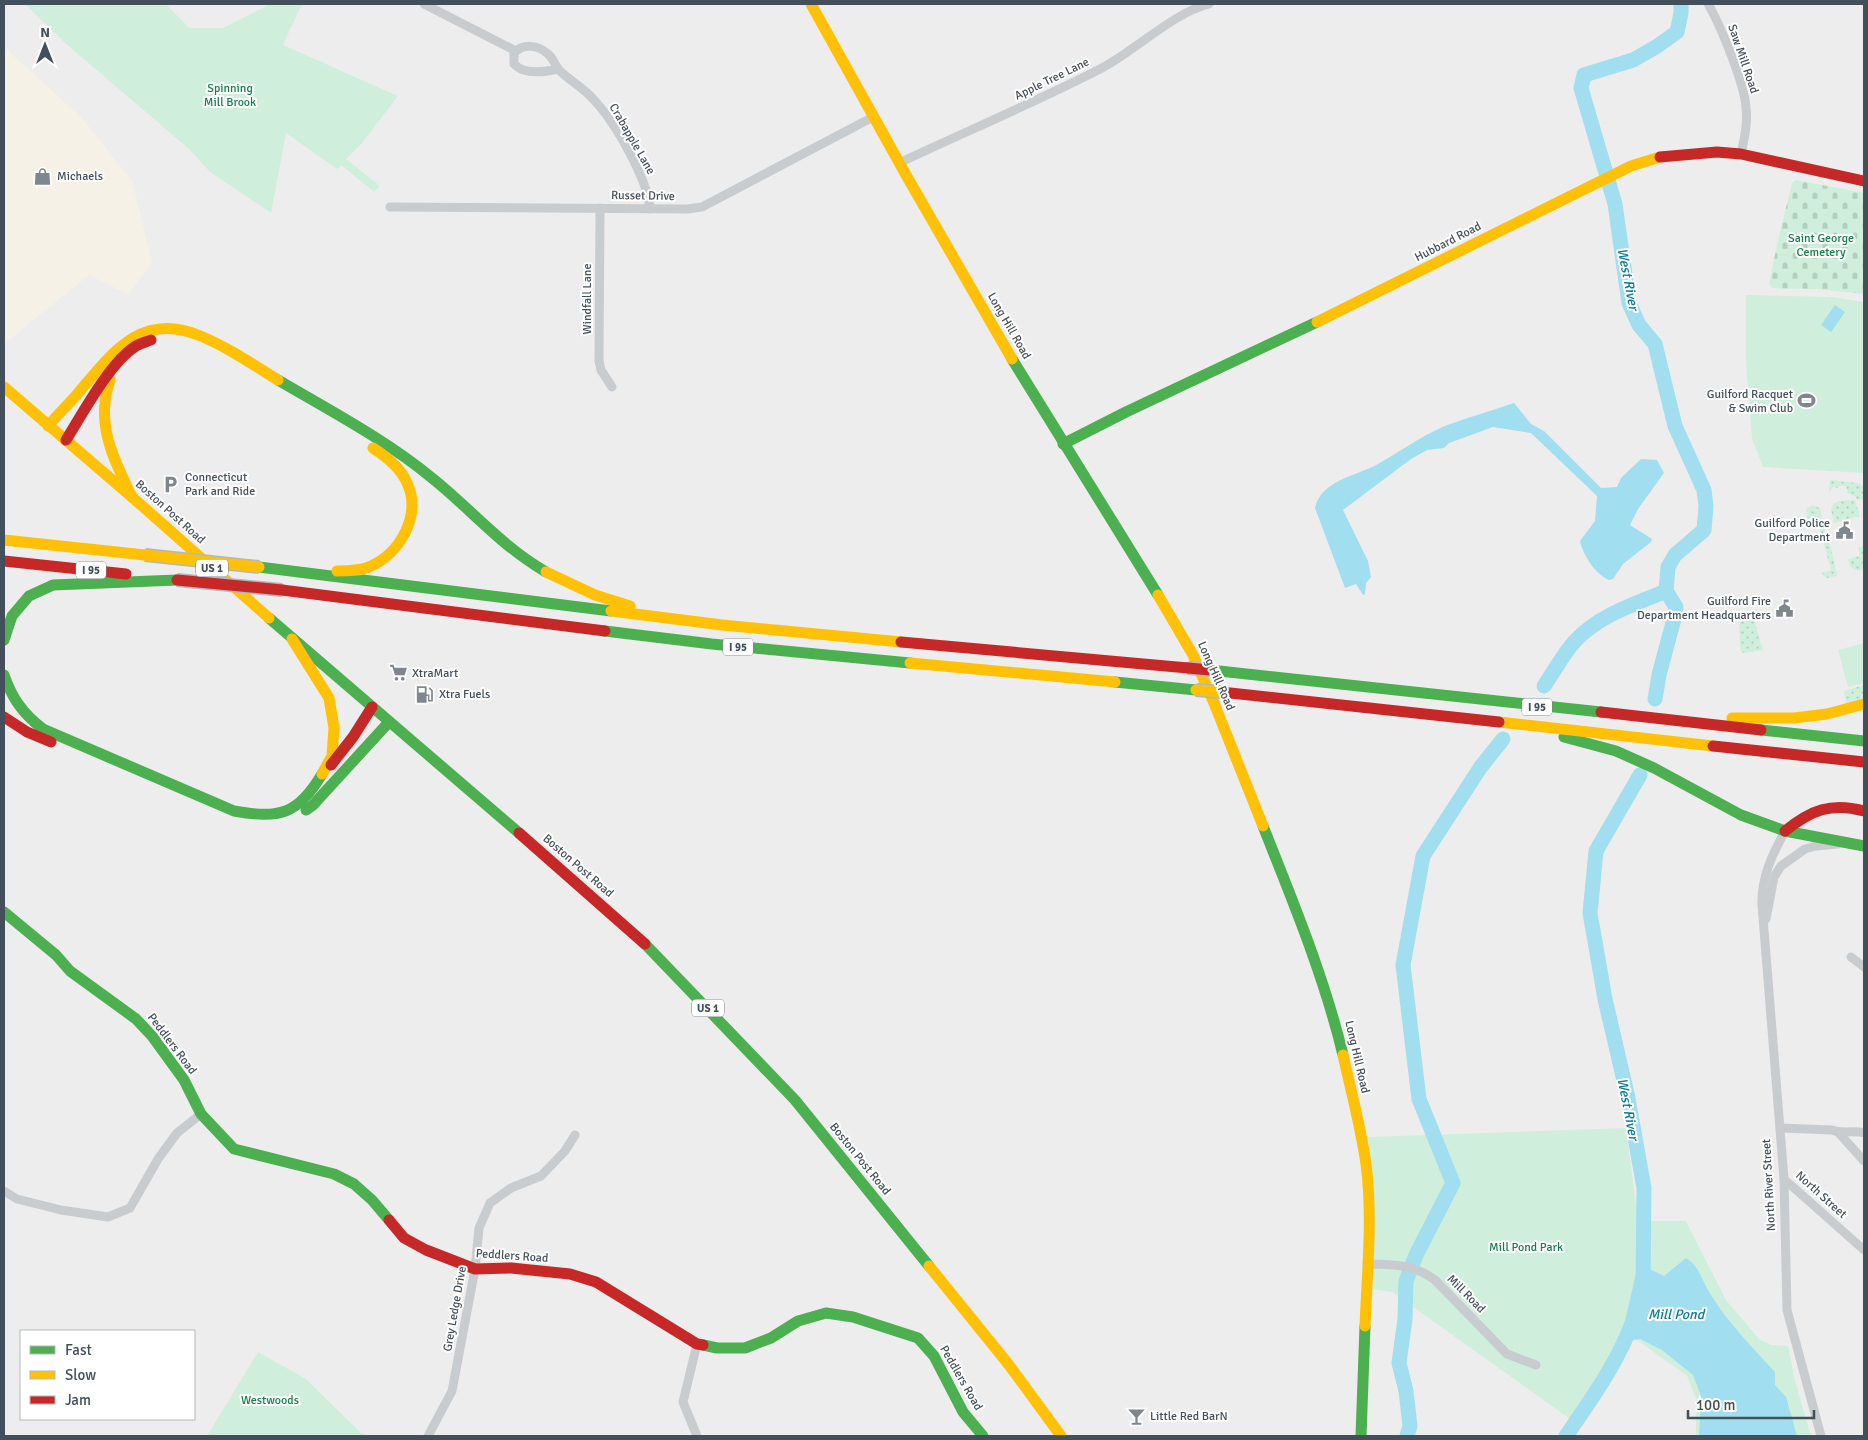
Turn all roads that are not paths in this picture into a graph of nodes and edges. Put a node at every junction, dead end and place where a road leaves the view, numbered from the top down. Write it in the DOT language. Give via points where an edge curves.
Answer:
graph roads {
  1 [pos="424,4"];
  2 [pos="811,4"];
  3 [pos="1209,4"];
  4 [pos="1708,4"];
  5 [pos="516,51"];
  6 [pos="558,69"];
  7 [pos="873,117"];
  8 [pos="1741,154"];
  9 [pos="899,163"];
  10 [pos="1864,181"];
  11 [pos="390,207"];
  12 [pos="600,208"];
  13 [pos="650,209"];
  14 [pos="118,364"];
  15 [pos="4,387"];
  16 [pos="612,387"];
  17 [pos="48,426"];
  18 [pos="66,440"];
  19 [pos="1063,444"];
  20 [pos="132,497"];
  21 [pos="4,540"];
  22 [pos="4,561"];
  23 [pos="259,567"];
  24 [pos="177,580"];
  25 [pos="722,625"];
  26 [pos="292,639"];
  27 [pos="4,640"];
  28 [pos="4,675"];
  29 [pos="1864,704"];
  30 [pos="372,707"];
  31 [pos="1612,714"];
  32 [pos="4,717"];
  33 [pos="1466,719"];
  34 [pos="389,722"];
  35 [pos="1864,741"];
  36 [pos="1864,762"];
  37 [pos="311,792"];
  38 [pos="1864,811"];
  39 [pos="1785,831"];
  40 [pos="1845,844"];
  41 [pos="1864,846"];
  42 [pos="4,912"];
  43 [pos="1764,929"];
  44 [pos="1851,957"];
  45 [pos="1864,967"];
  46 [pos="201,1114"];
  47 [pos="1780,1128"];
  48 [pos="1838,1132"];
  49 [pos="1864,1133"];
  50 [pos="575,1135"];
  51 [pos="1864,1161"];
  52 [pos="1784,1179"];
  53 [pos="4,1191"];
  54 [pos="1864,1250"];
  55 [pos="1367,1264"];
  56 [pos="475,1269"];
  57 [pos="697,1344"];
  58 [pos="1536,1365"];
  59 [pos="428,1436"];
  60 [pos="697,1436"];
  61 [pos="983,1436"];
  62 [pos="1061,1436"];
  63 [pos="1361,1436"];
  64 [pos="1821,1436"];
  1 -- 5 [label="street"];
  2 -- 7 [label="main road, Long Hill Road"];
  3 -- 9 [label="street, Apple Tree Lane" via="1185,14 1102,68"];
  4 -- 8 [label="street, Saw Mill Road" via="1743,92 1747,121"];
  5 -- 6 [label="street, Crabapple Lane" via="525,46 535,47 548,53"];
  5 -- 6 [label="street" via="514,64 517,67 527,71"];
  6 -- 13 [label="street, Crabapple Lane" via="595,100 609,119 641,176"];
  7 -- 9 [label="main road, Long Hill Road"];
  7 -- 13 [label="street, Russet Drive" via="702,206"];
  8 -- 10 [label="main road, Hubbard Road"];
  8 -- 19 [label="main road, Hubbard Road" via="1688,153 1631,166"];
  9 -- 19 [label="main road, Long Hill Road"];
  11 -- 12 [label="street, Russet Drive"];
  12 -- 13 [label="street, Russet Drive"];
  12 -- 16 [label="street, Windfall Lane" via="599,361"];
  14 -- 18 [label="main road"];
  14 -- 20 [label="main road" via="104,403 105,427 110,451"];
  14 -- 23 [label="main road" via="137,346 159,337 184,337 206,346 382,454 401,472 410,490 412,511 406,532 392,553 370,566 340,571"];
  15 -- 17 [label="main road, Boston Post Road / US 1"];
  17 -- 18 [label="main road, Boston Post Road / US 1"];
  17 -- 25 [label="main road" via="110,354 126,341 146,331 167,327 190,331 215,342 393,450 450,493 505,544 556,577 628,606"];
  18 -- 20 [label="main road, Boston Post Road / US 1"];
  19 -- 55 [label="main road, Long Hill Road" via="1193,655 1316,961 1340,1042 1363,1145 1368,1198"];
  20 -- 26 [label="main road, Boston Post Road / US 1"];
  21 -- 23 [label="main road, I 95, bridge"];
  22 -- 24 [label="main road, I 95"];
  23 -- 25 [label="main road, I 95"];
  24 -- 27 [label="main road" via="53,585 29,596 12,616"];
  24 -- 33 [label="main road, I 95, bridge" via="282,590 712,644 1221,692"];
  25 -- 31 [label="main road, I 95, bridge" via="1210,670"];
  26 -- 30 [label="main road, Boston Post Road / US 1"];
  26 -- 37 [label="main road" via="329,698 334,728 332,756"];
  28 -- 37 [label="main road" via="12,697 26,716 43,729 234,811 275,816 295,807"];
  29 -- 31 [label="main road" via="1827,714 1794,718"];
  30 -- 34 [label="main road, Boston Post Road / US 1"];
  30 -- 37 [label="main road"];
  31 -- 35 [label="main road, I 95"];
  32 -- 34 [label="main road" via="36,736 231,819 253,825 275,825 294,818 313,805"];
  33 -- 36 [label="main road, I 95"];
  33 -- 39 [label="main road" via="1559,736 1616,751 1741,816"];
  34 -- 62 [label="main road, Boston Post Road / US 1" via="640,938 700,999 795,1100 1009,1364"];
  38 -- 39 [label="main road, North River Street" via="1844,806 1826,808 1804,816"];
  39 -- 40 [label="main road, North River Street"];
  39 -- 43 [label="street, North River Street" via="1773,853 1763,884"];
  40 -- 41 [label="main road, North River Street"];
  40 -- 43 [label="street, North River Street" via="1812,847 1781,866 1774,877"];
  42 -- 46 [label="main road, Peddlers Road" via="56,955 70,971 136,1018 184,1080"];
  43 -- 47 [label="street, North River Street"];
  44 -- 45 [label="street"];
  46 -- 53 [label="street" via="176,1133 130,1208 108,1217 17,1199"];
  46 -- 56 [label="main road, Peddlers Road" via="234,1148 334,1174 354,1184 404,1238"];
  47 -- 48 [label="street"];
  47 -- 52 [label="street, North River Street"];
  48 -- 49 [label="street" via="1852,1130"];
  48 -- 51 [label="street"];
  50 -- 56 [label="street, Grey Ledge Drive" via="565,1151 541,1176 511,1188 490,1203 479,1228"];
  52 -- 54 [label="street, North Street"];
  52 -- 64 [label="street, North River Street" via="1787,1310"];
  55 -- 58 [label="street, Mill Road" via="1410,1267 1435,1280 1507,1354"];
  55 -- 63 [label="main road, Long Hill Road"];
  56 -- 57 [label="main road, Peddlers Road" via="511,1268 570,1274 596,1282"];
  56 -- 59 [label="street, Grey Ledge Drive" via="452,1391"];
  57 -- 60 [label="street" via="683,1402"];
  57 -- 61 [label="main road, Peddlers Road" via="745,1348 771,1338 798,1321 826,1313 853,1316 895,1329 918,1338 934,1356 963,1412"];
}
